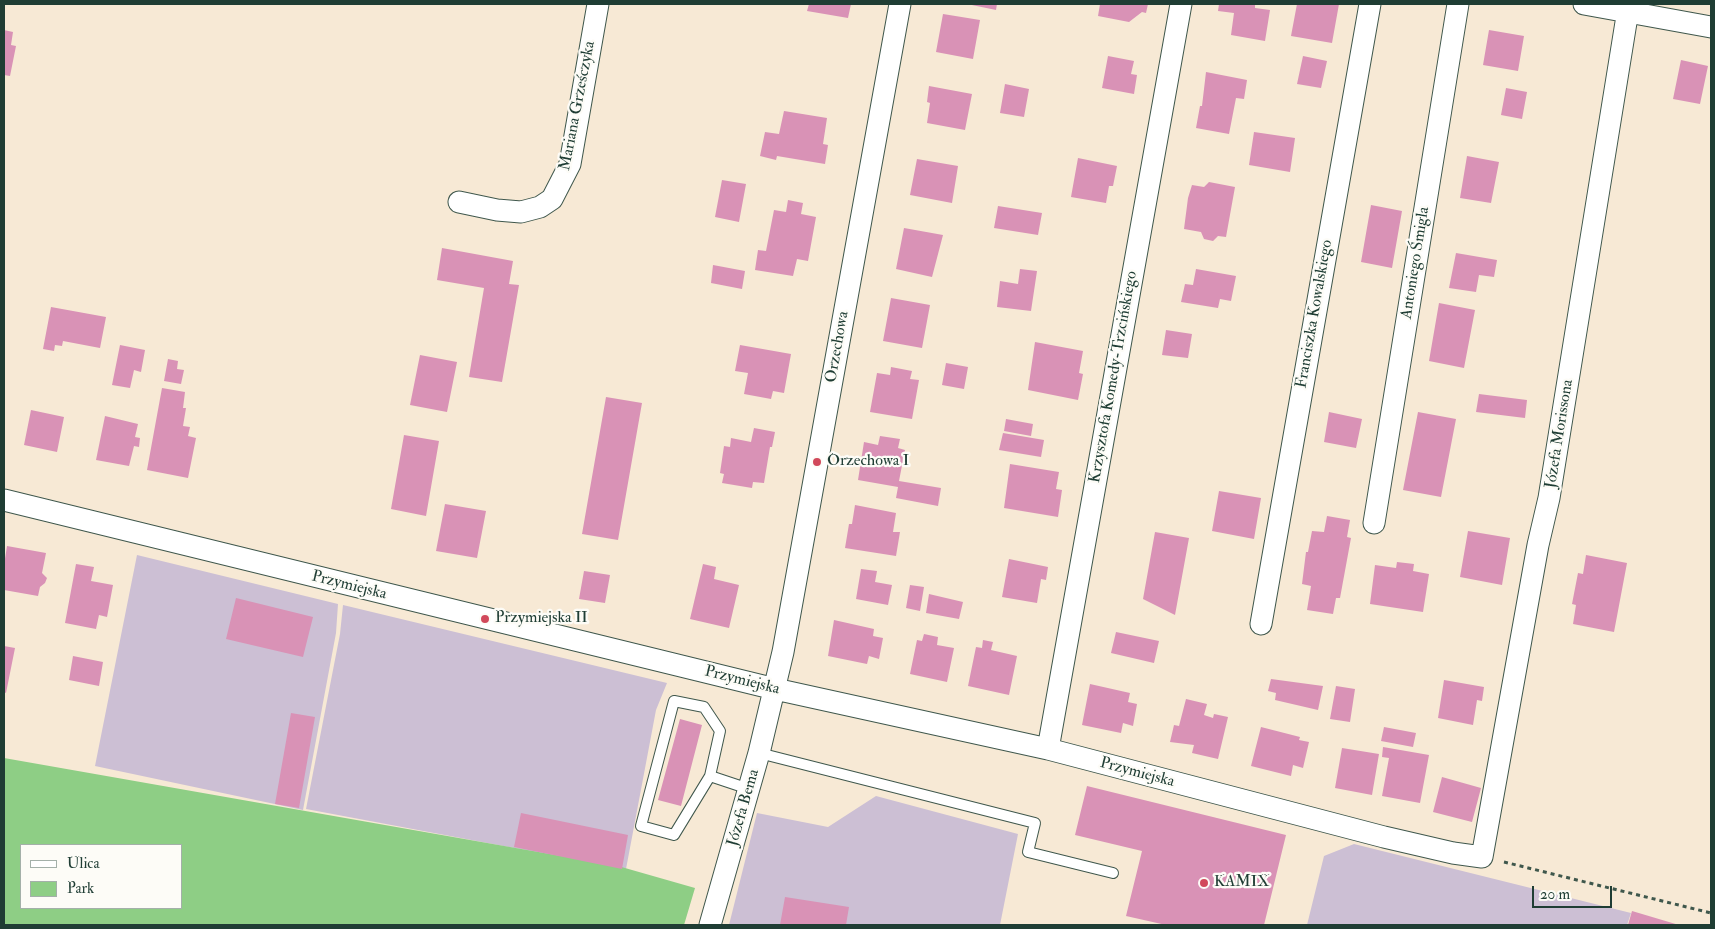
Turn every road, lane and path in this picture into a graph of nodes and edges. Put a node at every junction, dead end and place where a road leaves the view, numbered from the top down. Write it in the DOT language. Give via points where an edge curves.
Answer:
graph roads {
  1 [pos="598,4"];
  2 [pos="900,4"];
  3 [pos="1181,4"];
  4 [pos="1370,4"];
  5 [pos="1458,4"];
  6 [pos="1584,4"];
  7 [pos="1628,10"];
  8 [pos="1711,27"];
  9 [pos="459,202"];
  10 [pos="4,500"];
  11 [pos="1374,523"];
  12 [pos="1261,624"];
  13 [pos="775,689"];
  14 [pos="1048,750"];
  15 [pos="759,753"];
  16 [pos="710,776"];
  17 [pos="749,789"];
  18 [pos="1482,857"];
  19 [pos="1113,873"];
  20 [pos="1711,914"];
  21 [pos="710,925"];
  1 -- 9 [label="street, Mariana Grześczyka" via="570,164 552,198 540,207 521,212"];
  2 -- 13 [label="street, Orzechowa"];
  3 -- 14 [label="street, Krzysztofa Komedy-Trzcińskiego"];
  4 -- 12 [label="street, Franciszka Kowalskiego"];
  5 -- 11 [label="street, Antoniego Śmigla"];
  6 -- 7 [label="street"];
  7 -- 8 [label="street"];
  7 -- 18 [label="street, Józefa Morissona" via="1550,498 1538,545"];
  10 -- 13 [label="street, Przymiejska"];
  13 -- 14 [label="street, Przymiejska"];
  13 -- 15 [label="street, Józefa Bema"];
  14 -- 18 [label="street, Przymiejska" via="1375,835"];
  15 -- 17 [label="street, Józefa Bema"];
  15 -- 19 [label="lane" via="1035,822 1028,852"];
  16 -- 16 [label="lane" via="720,731 704,706 674,701 641,826 674,835"];
  16 -- 17 [label="lane"];
  17 -- 21 [label="street, Józefa Bema"];
  18 -- 20 [label="path"];
}
